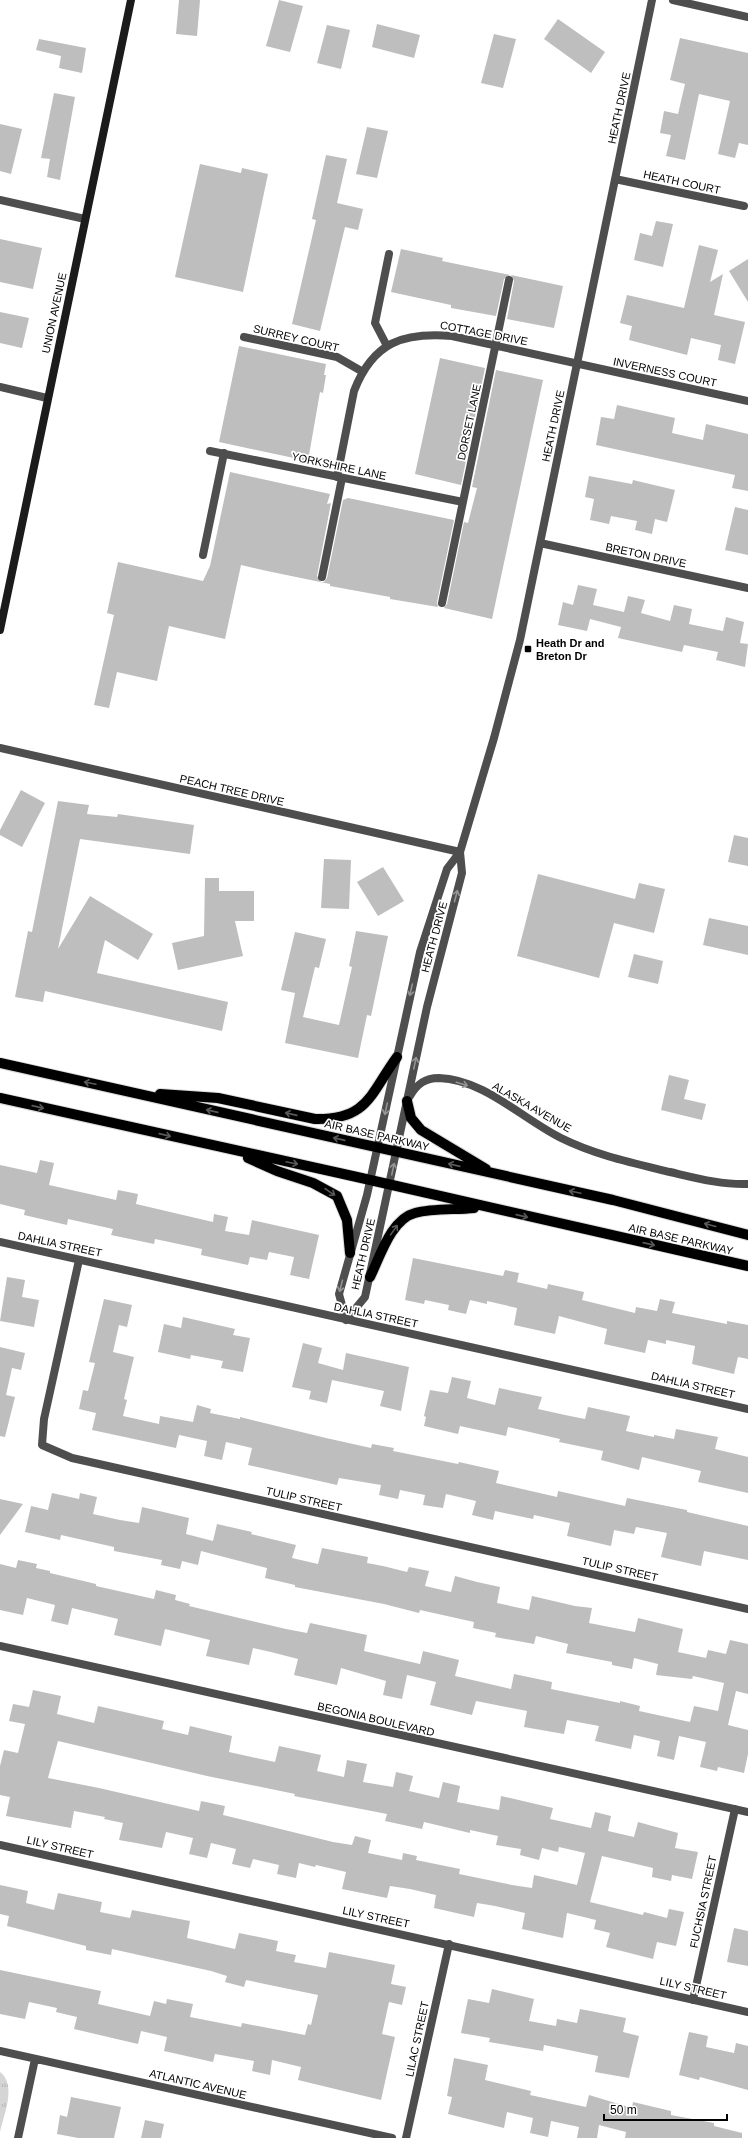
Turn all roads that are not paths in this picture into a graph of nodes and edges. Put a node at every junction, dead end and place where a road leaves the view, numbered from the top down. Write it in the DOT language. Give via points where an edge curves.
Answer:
graph roads {
  1 [pos="131,0"];
  2 [pos="652,0"];
  3 [pos="673,0"];
  4 [pos="748,17"];
  5 [pos="615,179"];
  6 [pos="0,200"];
  7 [pos="744,206"];
  8 [pos="85,219"];
  9 [pos="389,254"];
  10 [pos="509,280"];
  11 [pos="244,337"];
  12 [pos="387,346"];
  13 [pos="495,346"];
  14 [pos="578,364"];
  15 [pos="363,372"];
  16 [pos="0,387"];
  17 [pos="47,398"];
  18 [pos="748,401"];
  19 [pos="210,451"];
  20 [pos="224,453"];
  21 [pos="339,477"];
  22 [pos="463,502"];
  23 [pos="540,543"];
  24 [pos="203,555"];
  25 [pos="322,577"];
  26 [pos="748,588"];
  27 [pos="442,603"];
  28 [pos="0,630"];
  29 [pos="0,748"];
  30 [pos="460,852"];
  31 [pos="397,1057"];
  32 [pos="0,1063"];
  33 [pos="128,1091"];
  34 [pos="0,1098"];
  35 [pos="407,1101"];
  36 [pos="377,1148"];
  37 [pos="230,1150"];
  38 [pos="397,1152"];
  39 [pos="492,1174"];
  40 [pos="370,1180"];
  41 [pos="748,1184"];
  42 [pos="390,1185"];
  43 [pos="484,1207"];
  44 [pos="748,1235"];
  45 [pos="0,1242"];
  46 [pos="350,1253"];
  47 [pos="79,1260"];
  48 [pos="748,1266"];
  49 [pos="370,1277"];
  50 [pos="346,1320"];
  51 [pos="748,1409"];
  52 [pos="748,1609"];
  53 [pos="0,1646"];
  54 [pos="735,1810"];
  55 [pos="748,1812"];
  56 [pos="0,1845"];
  57 [pos="449,1944"];
  58 [pos="693,2000"];
  59 [pos="748,2012"];
  60 [pos="0,2051"];
  61 [pos="35,2059"];
  62 [pos="18,2138"];
  63 [pos="392,2138"];
  64 [pos="406,2138"];
  1 -- 8 [label="street, UNION AVENUE"];
  2 -- 5 [label="street, HEATH DRIVE"];
  3 -- 4 [label="street"];
  5 -- 7 [label="street, HEATH COURT"];
  5 -- 14 [label="street, HEATH DRIVE"];
  6 -- 8 [label="street"];
  8 -- 17 [label="street, UNION AVENUE"];
  9 -- 12 [label="street" via="375,323"];
  10 -- 13 [label="street, DORSET LANE"];
  11 -- 15 [label="street, SURREY COURT" via="336,357"];
  12 -- 13 [label="street, COTTAGE DRIVE" via="413,336 431,335 452,336"];
  12 -- 15 [label="street, COTTAGE DRIVE" via="378,352"];
  13 -- 14 [label="street, COTTAGE DRIVE"];
  13 -- 22 [label="street, DORSET LANE"];
  14 -- 18 [label="street, INVERNESS COURT"];
  14 -- 23 [label="street, HEATH DRIVE"];
  15 -- 21 [label="street, COTTAGE DRIVE" via="354,391"];
  16 -- 17 [label="street"];
  17 -- 28 [label="street, UNION AVENUE"];
  19 -- 20 [label="street, YORKSHIRE LANE"];
  20 -- 21 [label="street, YORKSHIRE LANE"];
  20 -- 24 [label="street"];
  21 -- 22 [label="street, YORKSHIRE LANE"];
  21 -- 25 [label="street, COTTAGE DRIVE"];
  22 -- 27 [label="street, DORSET LANE"];
  23 -- 26 [label="street, BRETON DRIVE"];
  23 -- 30 [label="street, HEATH DRIVE" via="518,647"];
  29 -- 30 [label="street, PEACH TREE DRIVE"];
  30 -- 31 [label="street, HEATH DRIVE, one-way" via="447,868 426,931"];
  35 -- 30 [label="street, HEATH DRIVE, one-way" via="436,972 462,873"];
  31 -- 33 [label="main road, one-way" via="366,1103 345,1116 330,1120 218,1098"];
  31 -- 36 [label="street, HEATH DRIVE, one-way"];
  33 -- 32 [label="main road, AIR BASE PARKWAY, one-way"];
  36 -- 33 [label="main road, AIR BASE PARKWAY, one-way"];
  34 -- 37 [label="main road, AIR BASE PARKWAY, one-way"];
  35 -- 38 [label="street, HEATH DRIVE"];
  35 -- 39 [label="main road" via="410,1118 420,1130"];
  35 -- 41 [label="street, ALASKA AVENUE, one-way" via="424,1080 440,1078 462,1083 488,1093 561,1138 615,1159 718,1182"];
  36 -- 38 [label="main road, AIR BASE PARKWAY"];
  36 -- 40 [label="street, HEATH DRIVE"];
  37 -- 40 [label="main road, AIR BASE PARKWAY, one-way"];
  37 -- 46 [label="main road, one-way" via="277,1171 313,1183 337,1196 347,1220"];
  39 -- 38 [label="main road, AIR BASE PARKWAY, one-way"];
  42 -- 38 [label="street, HEATH DRIVE, one-way"];
  44 -- 39 [label="main road, AIR BASE PARKWAY, one-way" via="613,1200"];
  40 -- 42 [label="main road, AIR BASE PARKWAY"];
  40 -- 46 [label="street, HEATH DRIVE"];
  42 -- 43 [label="main road, AIR BASE PARKWAY"];
  42 -- 49 [label="street, HEATH DRIVE"];
  43 -- 48 [label="main road, AIR BASE PARKWAY, one-way"];
  49 -- 43 [label="main road, one-way" via="392,1232 402,1220 414,1213"];
  45 -- 47 [label="street, DAHLIA STREET"];
  46 -- 50 [label="street, HEATH DRIVE, one-way" via="339,1294"];
  47 -- 50 [label="street, DAHLIA STREET"];
  47 -- 52 [label="street, TULIP STREET" via="44,1419 42,1445 80,1460"];
  49 -- 50 [label="street, HEATH DRIVE" via="365,1297"];
  50 -- 51 [label="street, DAHLIA STREET"];
  53 -- 54 [label="street, BEGONIA BOULEVARD"];
  54 -- 55 [label="street, BEGONIA BOULEVARD"];
  54 -- 58 [label="street, FUCHSIA STREET"];
  56 -- 57 [label="street, LILY STREET"];
  57 -- 58 [label="street, LILY STREET"];
  57 -- 64 [label="street, LILAC STREET"];
  58 -- 59 [label="street, LILY STREET"];
  60 -- 61 [label="street, ATLANTIC AVENUE"];
  61 -- 62 [label="street"];
  61 -- 63 [label="street, ATLANTIC AVENUE"];
}
